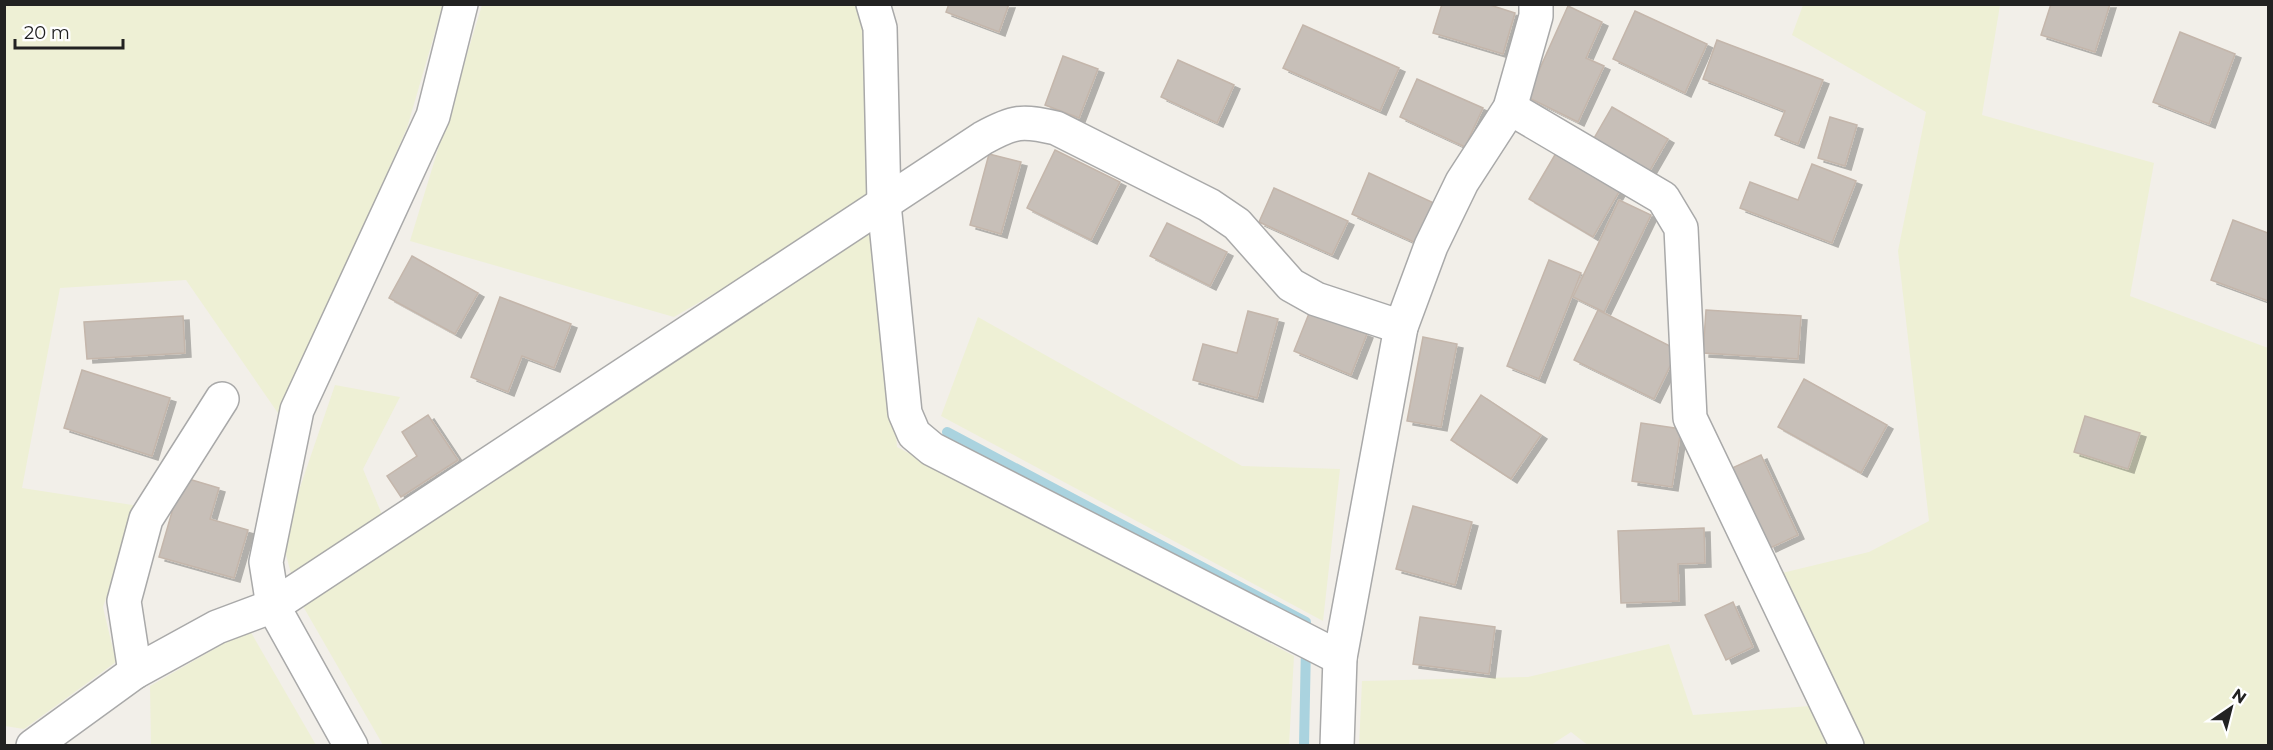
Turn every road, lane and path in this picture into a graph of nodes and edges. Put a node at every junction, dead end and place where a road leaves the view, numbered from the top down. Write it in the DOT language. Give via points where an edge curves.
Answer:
graph roads {
  1 [pos="461,4"];
  2 [pos="873,4"];
  3 [pos="1536,4"];
  4 [pos="1510,108"];
  5 [pos="885,204"];
  6 [pos="1401,327"];
  7 [pos="222,399"];
  8 [pos="273,606"];
  9 [pos="1340,658"];
  10 [pos="135,672"];
  11 [pos="33,746"];
  12 [pos="351,746"];
  13 [pos="1337,746"];
  14 [pos="1847,746"];
  1 -- 8 [label="street" via="433,116 297,410 266,562"];
  2 -- 5 [label="street" via="880,28"];
  3 -- 4 [label="street"];
  4 -- 6 [label="street" via="1462,182 1431,246"];
  4 -- 14 [label="street" via="1663,198 1681,228 1690,418"];
  5 -- 6 [label="street" via="1007,125 1029,122 1056,128 1209,205 1237,224 1291,285 1316,299"];
  5 -- 8 [label="street"];
  5 -- 9 [label="street" via="906,413 914,434 932,449"];
  6 -- 9 [label="street"];
  7 -- 10 [label="street" via="147,519 124,601"];
  8 -- 10 [label="street" via="217,627"];
  8 -- 12 [label="street"];
  9 -- 13 [label="street"];
  10 -- 11 [label="street"];
}
